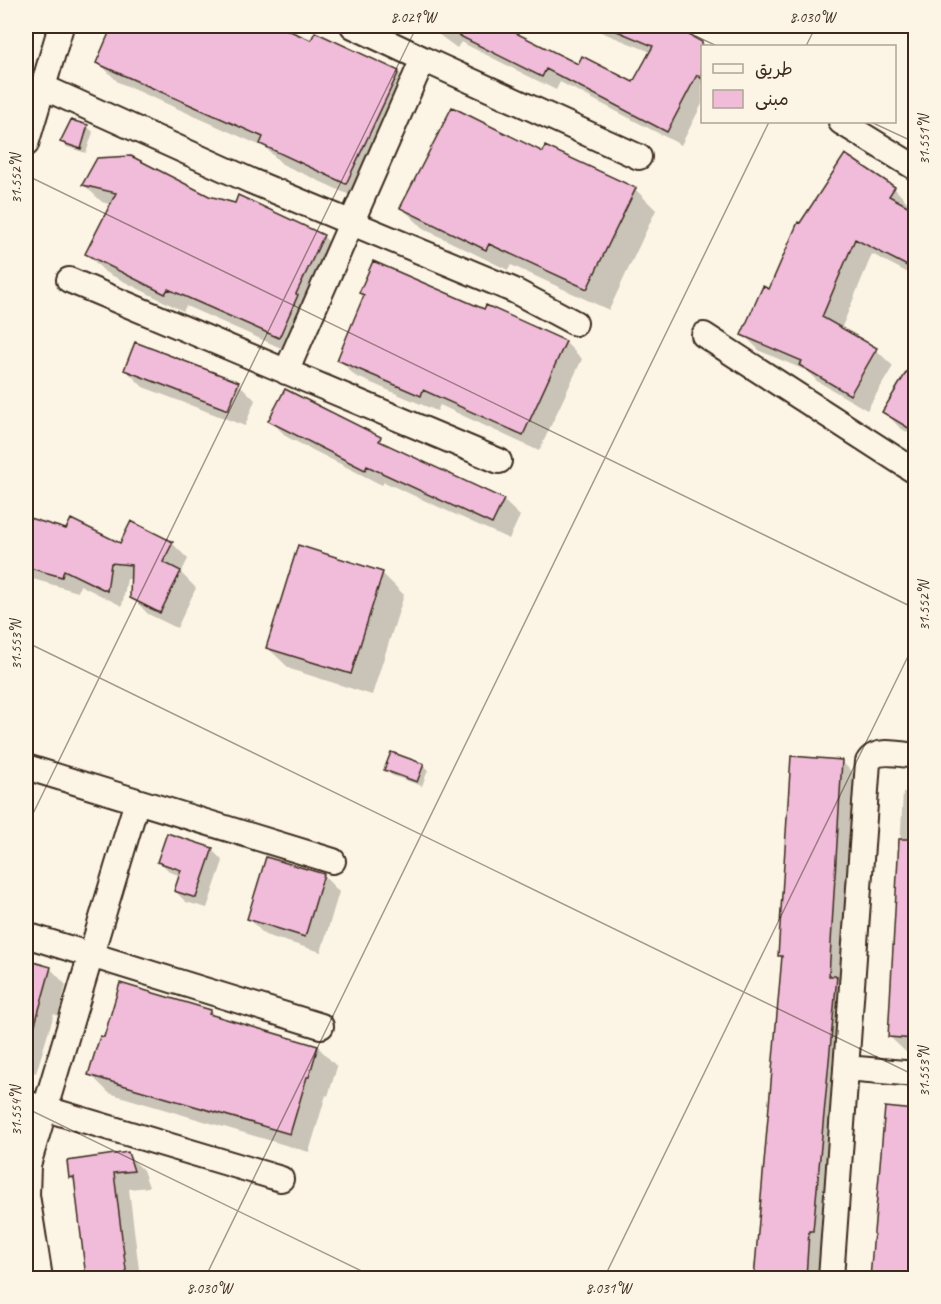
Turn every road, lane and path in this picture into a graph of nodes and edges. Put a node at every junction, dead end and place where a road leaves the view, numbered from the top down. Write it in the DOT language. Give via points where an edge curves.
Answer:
graph roads {
  1 [pos="61,26"];
  2 [pos="353,26"];
  3 [pos="423,59"];
  4 [pos="43,87"];
  5 [pos="843,123"];
  6 [pos="26,144"];
  7 [pos="639,157"];
  8 [pos="915,168"];
  9 [pos="350,223"];
  10 [pos="69,280"];
  11 [pos="575,323"];
  12 [pos="704,335"];
  13 [pos="286,372"];
  14 [pos="500,461"];
  15 [pos="915,472"];
  16 [pos="915,756"];
  17 [pos="26,767"];
  18 [pos="137,801"];
  19 [pos="333,861"];
  20 [pos="26,935"];
  21 [pos="90,955"];
  22 [pos="321,1026"];
  23 [pos="846,1068"];
  24 [pos="915,1074"];
  25 [pos="35,1106"];
  26 [pos="281,1179"];
  27 [pos="40,1278"];
  28 [pos="831,1278"];
  1 -- 4 [label="street"];
  2 -- 3 [label="street"];
  3 -- 7 [label="street"];
  3 -- 9 [label="street"];
  4 -- 6 [label="street"];
  4 -- 9 [label="street"];
  5 -- 8 [label="street"];
  9 -- 11 [label="street" via="513,290"];
  9 -- 13 [label="street"];
  10 -- 13 [label="street"];
  12 -- 15 [label="street"];
  13 -- 14 [label="street"];
  16 -- 23 [label="street" via="879,753 868,762"];
  17 -- 18 [label="street"];
  18 -- 19 [label="street"];
  18 -- 21 [label="street"];
  20 -- 21 [label="street"];
  21 -- 22 [label="street"];
  21 -- 25 [label="street"];
  23 -- 24 [label="street"];
  23 -- 28 [label="street"];
  25 -- 26 [label="street"];
  25 -- 27 [label="street" via="26,1181"];
}
